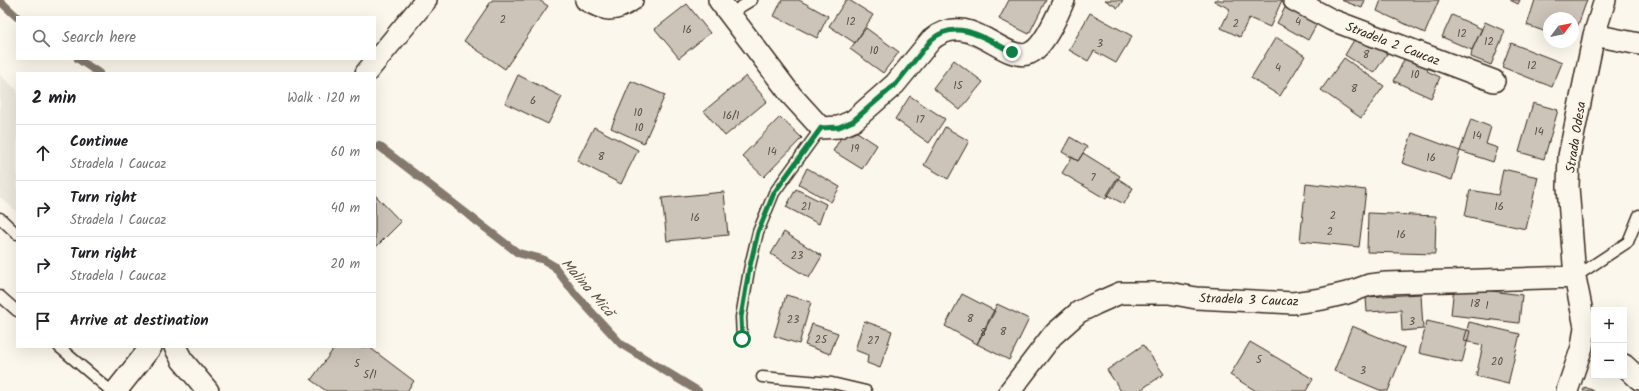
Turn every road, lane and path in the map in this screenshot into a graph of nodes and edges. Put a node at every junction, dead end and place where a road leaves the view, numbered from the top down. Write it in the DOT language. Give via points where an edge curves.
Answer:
graph roads {
  1 [pos="426,0"];
  2 [pos="586,0"];
  3 [pos="632,0"];
  4 [pos="752,0"];
  5 [pos="1064,0"];
  6 [pos="1294,0"];
  7 [pos="1605,0"];
  8 [pos="724,7"];
  9 [pos="1594,35"];
  10 [pos="1639,44"];
  11 [pos="367,72"];
  12 [pos="1494,81"];
  13 [pos="821,128"];
  14 [pos="1639,215"];
  15 [pos="0,218"];
  16 [pos="16,233"];
  17 [pos="1575,277"];
  18 [pos="0,296"];
  19 [pos="16,310"];
  20 [pos="1590,331"];
  21 [pos="742,339"];
  22 [pos="60,348"];
  23 [pos="176,348"];
  24 [pos="145,349"];
  25 [pos="1627,368"];
  26 [pos="762,377"];
  27 [pos="1639,379"];
  28 [pos="111,391"];
  29 [pos="116,391"];
  30 [pos="208,391"];
  31 [pos="866,391"];
  32 [pos="1010,391"];
  33 [pos="1567,391"];
  1 -- 11 [label="street"];
  2 -- 3 [label="street" via="602,9 620,8"];
  4 -- 8 [label="lane"];
  5 -- 13 [label="street" via="1054,23 1030,53 1021,55 1012,52 968,31 945,31 931,40 896,84 853,121 839,127"];
  6 -- 12 [label="street, Stradela 2 Caucaz" via="1332,20"];
  7 -- 9 [label="street, Strada Odesa"];
  8 -- 13 [label="street" via="791,95"];
  9 -- 10 [label="street"];
  9 -- 17 [label="street, Strada Odesa" via="1569,156 1568,187"];
  13 -- 21 [label="lane" via="774,193 758,232 741,317"];
  14 -- 17 [label="lane" via="1628,242"];
  15 -- 16 [label="lane"];
  17 -- 20 [label="street, Strada Odesa"];
  17 -- 32 [label="street, Stradela 3 Caucaz" via="1386,283 1322,299 1293,303 1196,298 1169,293 1120,293 1079,312 1052,336"];
  18 -- 19 [label="lane"];
  20 -- 33 [label="street, Strada Odesa"];
  22 -- 28 [label="lane"];
  23 -- 30 [label="street" via="182,360"];
  24 -- 29 [label="street"];
  25 -- 27 [label="street"];
  26 -- 31 [label="lane" via="832,383"];
}
